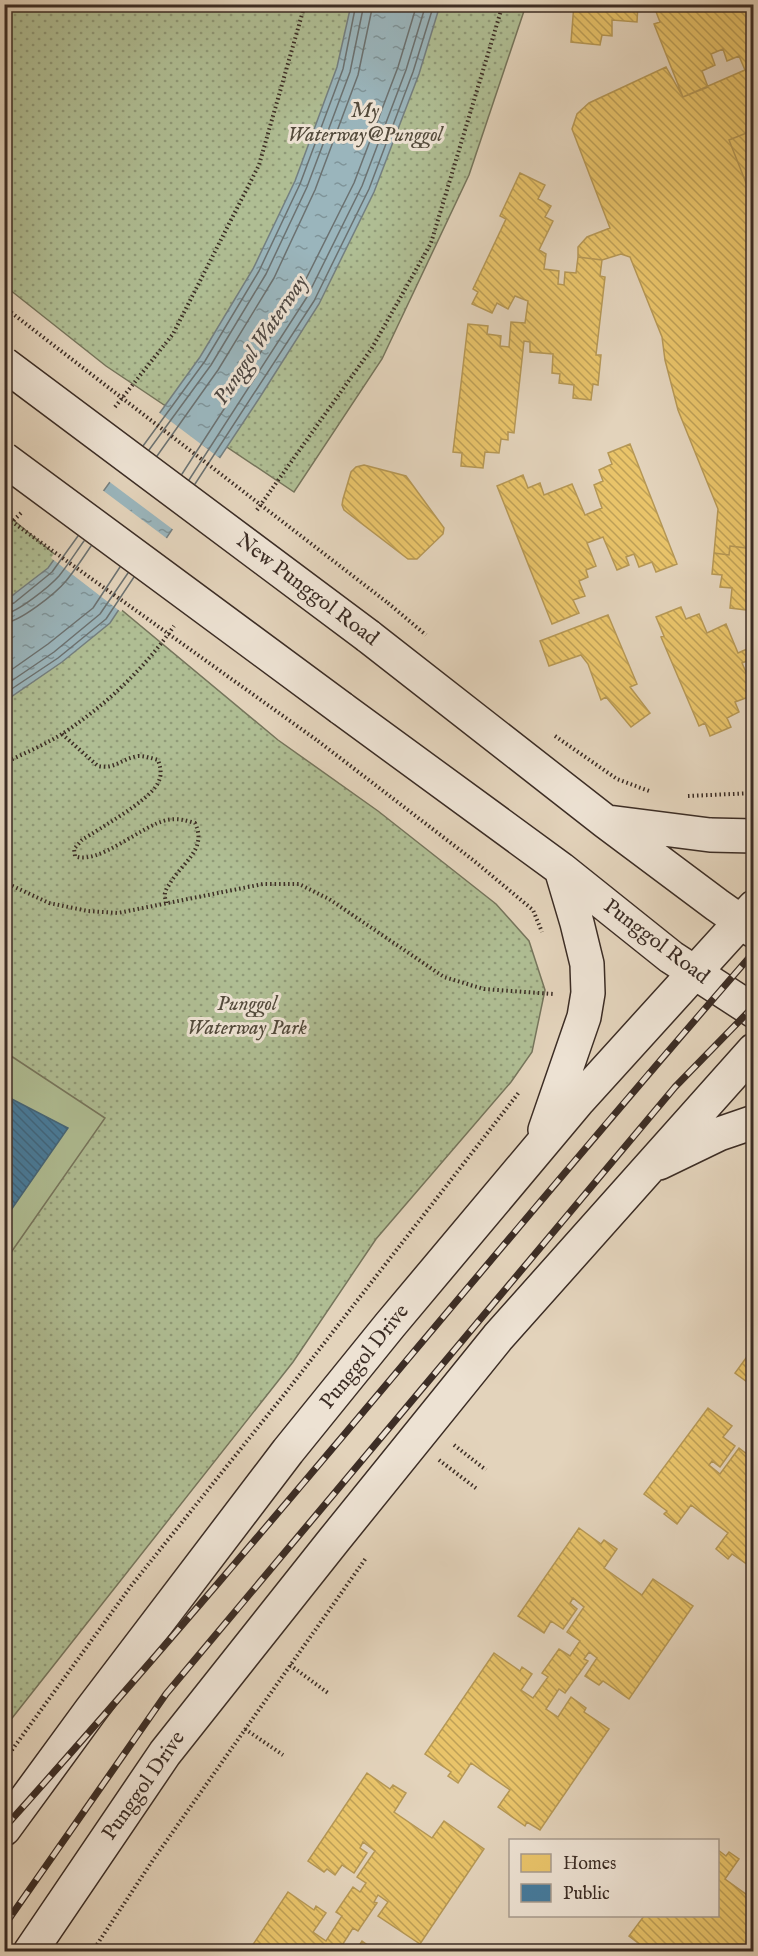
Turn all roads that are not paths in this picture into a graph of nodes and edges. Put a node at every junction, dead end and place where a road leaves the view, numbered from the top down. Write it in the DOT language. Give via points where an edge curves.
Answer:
graph roads {
  1 [pos="4,363"];
  2 [pos="4,459"];
  3 [pos="606,822"];
  4 [pos="753,836"];
  5 [pos="561,869"];
  6 [pos="749,920"];
  7 [pos="694,972"];
  8 [pos="753,1011"];
  9 [pos="753,1050"];
  10 [pos="753,1122"];
  11 [pos="539,1146"];
  12 [pos="645,1170"];
  13 [pos="4,1829"];
  14 [pos="30,1952"];
  1 -- 3 [label="main road, New Punggol Road, bridge" via="368,636"];
  2 -- 5 [label="main road, bridge"];
  3 -- 4 [label="main road" via="710,835"];
  3 -- 6 [label="main road"];
  5 -- 7 [label="main road, Punggol Road"];
  5 -- 11 [label="main road" via="587,964 588,993 584,1017"];
  6 -- 7 [label="main road, Punggol Drive"];
  7 -- 8 [label="main road, Punggol Road"];
  7 -- 11 [label="main road, Punggol Drive"];
  9 -- 12 [label="main road, Punggol Drive"];
  10 -- 12 [label="main road"];
  11 -- 13 [label="main road, Punggol Drive" via="288,1451"];
  12 -- 14 [label="main road, Punggol Drive" via="498,1337 165,1753"];
}
